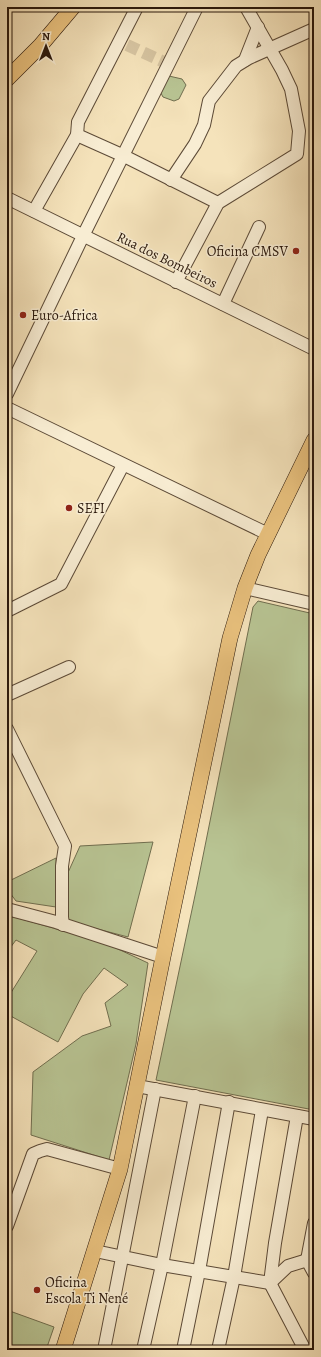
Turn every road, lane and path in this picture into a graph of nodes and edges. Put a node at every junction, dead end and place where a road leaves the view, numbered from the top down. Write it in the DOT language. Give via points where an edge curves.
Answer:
graph roads {
  1 [pos="73,7"];
  2 [pos="137,7"];
  3 [pos="197,7"];
  4 [pos="246,7"];
  5 [pos="258,27"];
  6 [pos="314,28"];
  7 [pos="270,48"];
  8 [pos="245,60"];
  9 [pos="7,79"];
  10 [pos="77,136"];
  11 [pos="124,156"];
  12 [pos="171,180"];
  13 [pos="7,198"];
  14 [pos="218,203"];
  15 [pos="34,212"];
  16 [pos="259,226"];
  17 [pos="83,236"];
  18 [pos="176,282"];
  19 [pos="223,304"];
  20 [pos="314,349"];
  21 [pos="7,394"];
  22 [pos="7,408"];
  23 [pos="314,440"];
  24 [pos="123,465"];
  25 [pos="268,534"];
  26 [pos="245,588"];
  27 [pos="314,604"];
  28 [pos="7,611"];
  29 [pos="69,667"];
  30 [pos="7,695"];
  31 [pos="7,729"];
  32 [pos="7,909"];
  33 [pos="63,924"];
  34 [pos="163,957"];
  35 [pos="137,1086"];
  36 [pos="155,1089"];
  37 [pos="195,1096"];
  38 [pos="229,1102"];
  39 [pos="262,1110"];
  40 [pos="297,1116"];
  41 [pos="314,1119"];
  42 [pos="120,1169"];
  43 [pos="314,1223"];
  44 [pos="7,1226"];
  45 [pos="95,1251"];
  46 [pos="121,1256"];
  47 [pos="311,1259"];
  48 [pos="162,1264"];
  49 [pos="199,1271"];
  50 [pos="314,1274"];
  51 [pos="234,1277"];
  52 [pos="270,1282"];
  53 [pos="63,1350"];
  54 [pos="104,1350"];
  55 [pos="143,1350"];
  56 [pos="183,1350"];
  57 [pos="218,1350"];
  58 [pos="305,1350"];
  1 -- 9 [label="main road" via="40,46"];
  2 -- 10 [label="street" via="123,43 78,122"];
  3 -- 11 [label="street" via="166,63"];
  4 -- 5 [label="street"];
  5 -- 7 [label="street"];
  5 -- 8 [label="street"];
  6 -- 7 [label="street"];
  7 -- 8 [label="street"];
  7 -- 14 [label="street" via="291,90 299,131 297,154"];
  8 -- 12 [label="street" via="209,101 204,125 195,144"];
  10 -- 11 [label="street"];
  10 -- 15 [label="street"];
  11 -- 12 [label="street"];
  11 -- 17 [label="street"];
  12 -- 14 [label="street"];
  13 -- 15 [label="street, Rua dos Bombeiros"];
  14 -- 18 [label="street"];
  15 -- 17 [label="street, Rua dos Bombeiros"];
  16 -- 19 [label="street"];
  17 -- 18 [label="street, Rua dos Bombeiros"];
  17 -- 21 [label="street"];
  18 -- 19 [label="street, Rua dos Bombeiros"];
  19 -- 20 [label="street, Rua dos Bombeiros"];
  22 -- 24 [label="street"];
  23 -- 25 [label="main road"];
  24 -- 25 [label="street"];
  24 -- 28 [label="street" via="62,584"];
  25 -- 26 [label="main road"];
  26 -- 27 [label="street"];
  26 -- 34 [label="main road" via="230,638"];
  29 -- 30 [label="street"];
  31 -- 33 [label="street" via="65,846 62,866"];
  32 -- 33 [label="street"];
  33 -- 34 [label="street"];
  34 -- 35 [label="main road"];
  35 -- 36 [label="street"];
  35 -- 42 [label="main road"];
  36 -- 37 [label="street"];
  36 -- 46 [label="street"];
  37 -- 38 [label="street"];
  37 -- 48 [label="street"];
  38 -- 39 [label="street"];
  38 -- 49 [label="street"];
  39 -- 40 [label="street"];
  39 -- 51 [label="street"];
  40 -- 41 [label="street"];
  40 -- 52 [label="street" via="274,1243"];
  42 -- 44 [label="street" via="47,1149 33,1154"];
  42 -- 45 [label="main road"];
  43 -- 47 [label="street"];
  45 -- 46 [label="street"];
  45 -- 53 [label="main road"];
  46 -- 48 [label="street"];
  46 -- 54 [label="street"];
  47 -- 50 [label="street"];
  47 -- 52 [label="street" via="288,1266"];
  48 -- 49 [label="street"];
  48 -- 55 [label="street"];
  49 -- 51 [label="street"];
  49 -- 56 [label="street"];
  51 -- 52 [label="street"];
  51 -- 57 [label="street"];
  52 -- 58 [label="street"];
}
